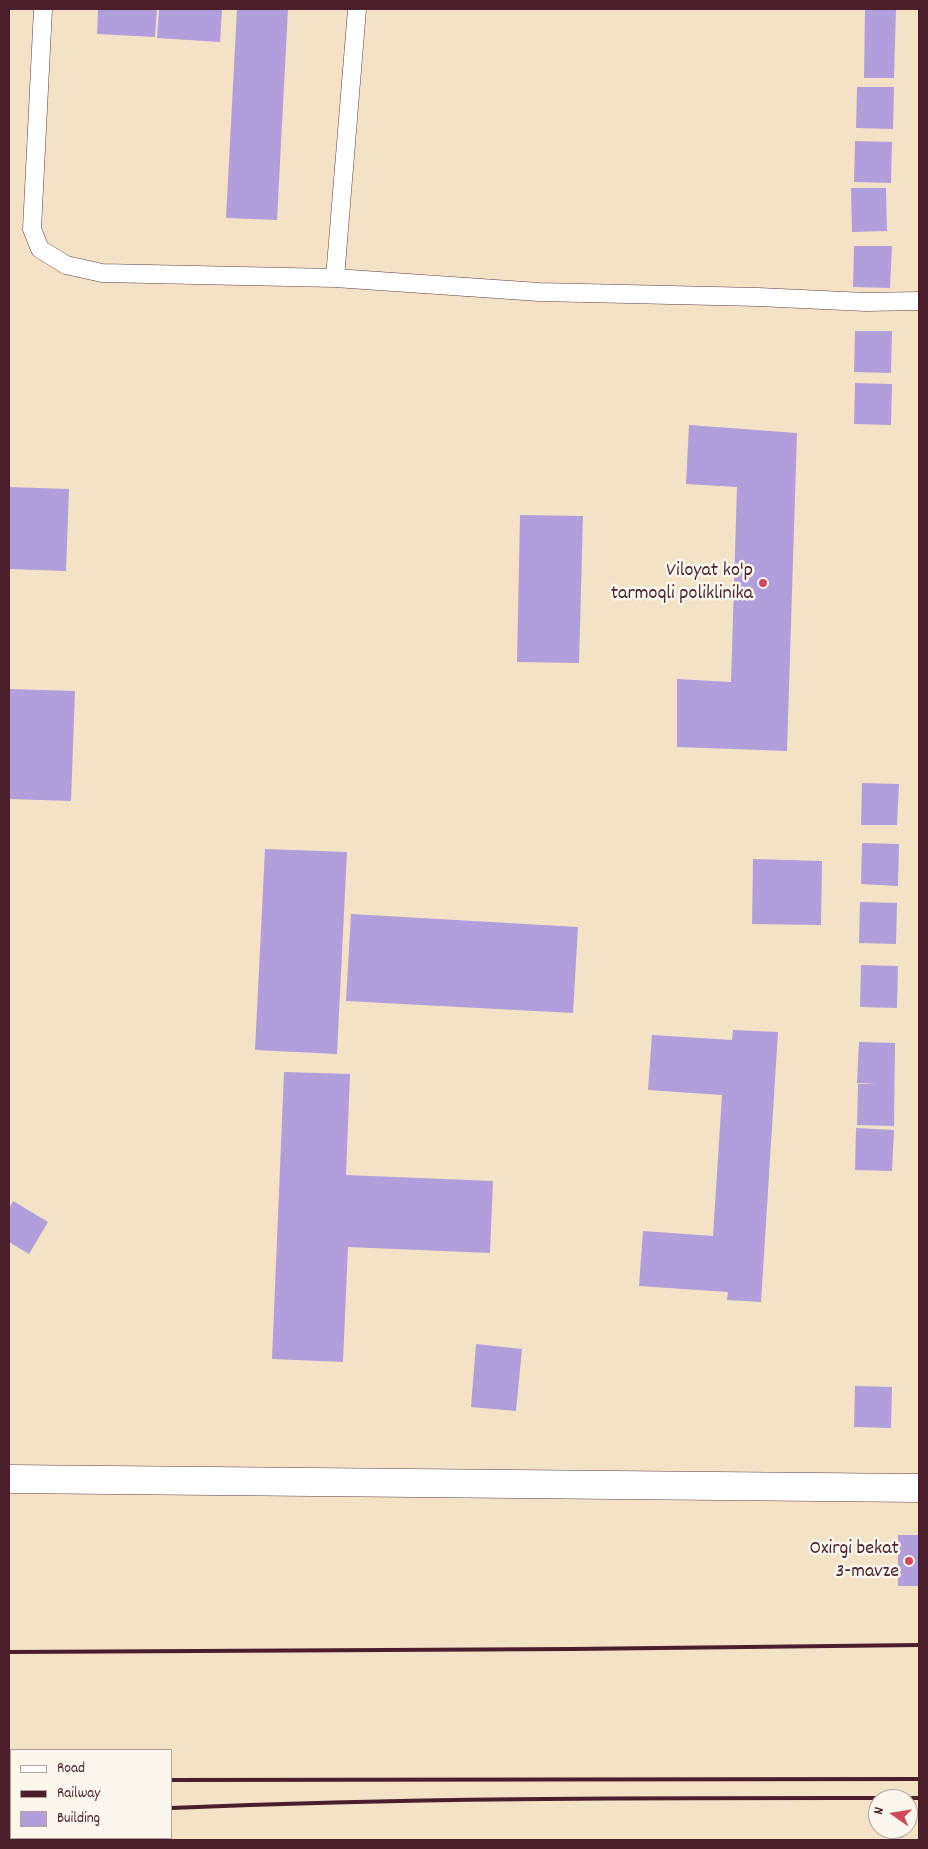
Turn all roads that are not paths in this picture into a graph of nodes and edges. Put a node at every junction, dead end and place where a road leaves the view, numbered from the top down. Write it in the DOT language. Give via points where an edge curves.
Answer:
graph roads {
  1 [pos="43,9"];
  2 [pos="356,9"];
  3 [pos="335,278"];
  4 [pos="919,301"];
  5 [pos="9,1479"];
  6 [pos="919,1488"];
  1 -- 3 [label="lane" via="32,228 40,249 66,266 102,273"];
  2 -- 3 [label="lane"];
  3 -- 4 [label="lane" via="539,292"];
  5 -- 6 [label="street"];
}
